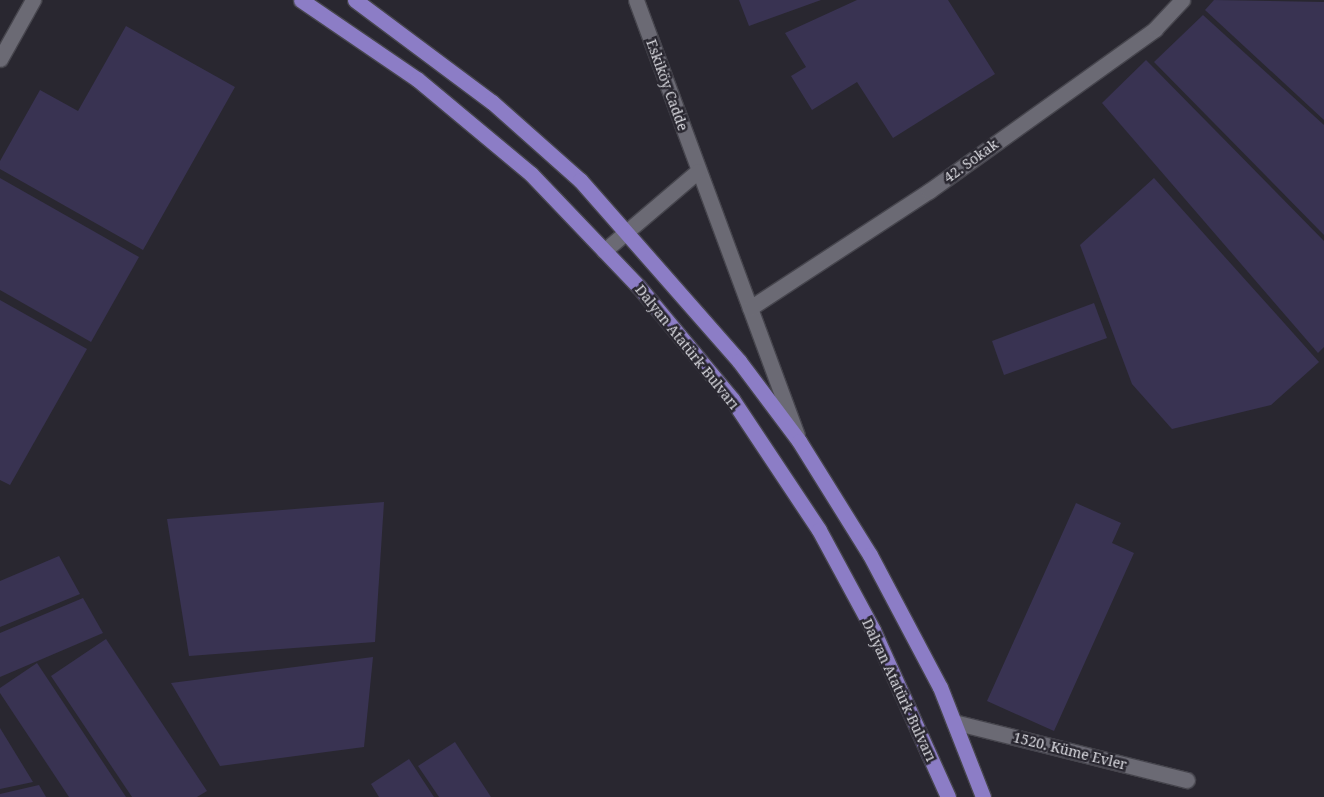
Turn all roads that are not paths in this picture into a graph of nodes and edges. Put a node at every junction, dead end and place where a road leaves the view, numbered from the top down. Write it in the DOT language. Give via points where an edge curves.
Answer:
graph roads {
  1 [pos="33,0"];
  2 [pos="301,0"];
  3 [pos="355,0"];
  4 [pos="636,0"];
  5 [pos="1182,0"];
  6 [pos="0,59"];
  7 [pos="698,171"];
  8 [pos="626,231"];
  9 [pos="604,251"];
  10 [pos="750,308"];
  11 [pos="799,441"];
  12 [pos="954,722"];
  13 [pos="1187,780"];
  14 [pos="948,797"];
  15 [pos="983,797"];
  1 -- 6 [label="street"];
  2 -- 9 [label="main road, Dalyan Atatürk Bulvarı" via="417,79 531,174"];
  3 -- 8 [label="main road, Dalyan Atatürk Bulvarı" via="492,102 580,180"];
  4 -- 7 [label="street, Eskiköy Cadde"];
  5 -- 10 [label="street, 42. Sokak" via="1155,29 937,185"];
  7 -- 8 [label="street"];
  7 -- 10 [label="street, Eskiköy Cadde"];
  8 -- 9 [label="street"];
  8 -- 11 [label="main road, Dalyan Atatürk Bulvarı" via="739,361"];
  9 -- 14 [label="main road, Dalyan Atatürk Bulvarı" via="732,399 819,530 873,630"];
  10 -- 11 [label="street, Eskiköy Cadde"];
  11 -- 12 [label="main road, Dalyan Atatürk Bulvarı" via="870,555 940,687"];
  12 -- 13 [label="street, 1520. Küme Evler"];
  12 -- 15 [label="main road, Dalyan Atatürk Bulvarı"];
}
